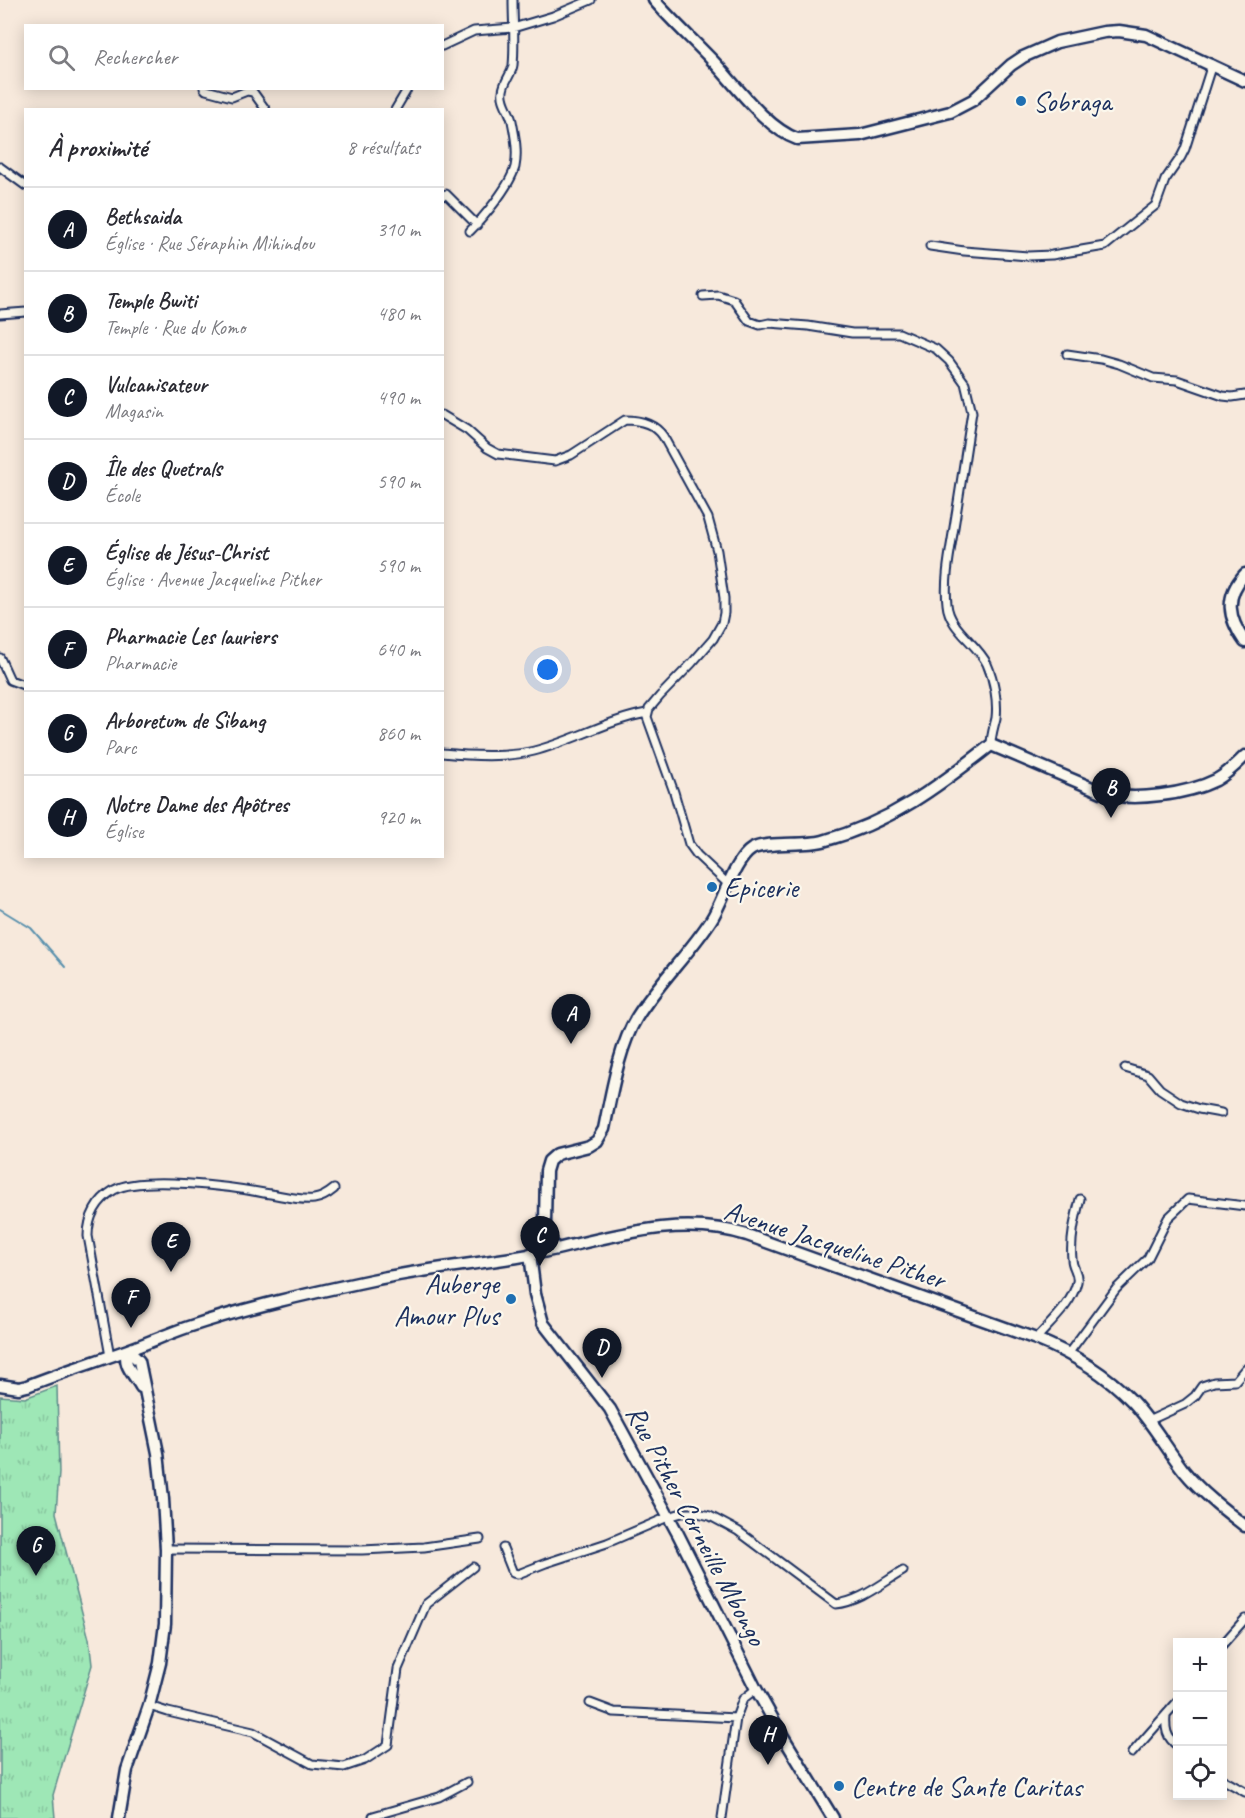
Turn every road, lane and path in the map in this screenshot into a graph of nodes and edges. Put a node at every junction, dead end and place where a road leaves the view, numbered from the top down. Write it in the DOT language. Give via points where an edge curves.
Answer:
graph roads {
  1 [pos="513,0"];
  2 [pos="591,0"];
  3 [pos="654,0"];
  4 [pos="513,28"];
  5 [pos="444,45"];
  6 [pos="1212,64"];
  7 [pos="1245,81"];
  8 [pos="206,90"];
  9 [pos="407,90"];
  10 [pos="265,108"];
  11 [pos="396,108"];
  12 [pos="0,167"];
  13 [pos="24,185"];
  14 [pos="444,195"];
  15 [pos="477,225"];
  16 [pos="470,231"];
  17 [pos="930,246"];
  18 [pos="703,296"];
  19 [pos="24,312"];
  20 [pos="0,314"];
  21 [pos="1067,354"];
  22 [pos="1245,395"];
  23 [pos="444,416"];
  24 [pos="1245,574"];
  25 [pos="1245,642"];
  26 [pos="0,658"];
  27 [pos="24,685"];
  28 [pos="647,713"];
  29 [pos="992,745"];
  30 [pos="444,753"];
  31 [pos="1245,756"];
  32 [pos="728,884"];
  33 [pos="1125,1068"];
  34 [pos="1221,1113"];
  35 [pos="334,1189"];
  36 [pos="1080,1199"];
  37 [pos="1245,1206"];
  38 [pos="554,1248"];
  39 [pos="531,1254"];
  40 [pos="157,1338"];
  41 [pos="1036,1339"];
  42 [pos="128,1350"];
  43 [pos="1068,1354"];
  44 [pos="110,1356"];
  45 [pos="96,1362"];
  46 [pos="1245,1369"];
  47 [pos="137,1374"];
  48 [pos="0,1385"];
  49 [pos="1148,1421"];
  50 [pos="668,1517"];
  51 [pos="1245,1526"];
  52 [pos="480,1539"];
  53 [pos="166,1548"];
  54 [pos="502,1548"];
  55 [pos="473,1567"];
  56 [pos="903,1571"];
  57 [pos="1245,1619"];
  58 [pos="1227,1639"];
  59 [pos="756,1689"];
  60 [pos="590,1703"];
  61 [pos="149,1706"];
  62 [pos="1173,1707"];
  63 [pos="1166,1716"];
  64 [pos="736,1718"];
  65 [pos="1173,1743"];
  66 [pos="1132,1753"];
  67 [pos="467,1782"];
  68 [pos="1227,1782"];
  69 [pos="1245,1792"];
  70 [pos="119,1818"];
  71 [pos="373,1818"];
  72 [pos="722,1818"];
  73 [pos="833,1818"];
  1 -- 4 [label="street"];
  2 -- 4 [label="street"];
  3 -- 6 [label="street" via="761,114 796,139 860,135 950,112 973,100 1023,57 1045,46 1088,34 1146,34"];
  4 -- 5 [label="street" via="474,31"];
  4 -- 15 [label="street" via="513,67 502,92 515,135 515,166 511,178"];
  6 -- 7 [label="street"];
  6 -- 17 [label="street" via="1185,148 1165,180 1156,205 1105,246 1028,256"];
  8 -- 10 [label="street" via="232,97 253,92"];
  9 -- 11 [label="street"];
  12 -- 13 [label="street"];
  14 -- 15 [label="street"];
  15 -- 16 [label="street"];
  18 -- 29 [label="street" via="734,300 749,321 760,326 769,323 852,333 899,333 936,349 964,380 972,412 948,567 947,605 958,628 989,670 996,701"];
  19 -- 20 [label="street"];
  21 -- 22 [label="street" via="1101,359 1153,378 1177,381 1223,396"];
  23 -- 28 [label="street" via="498,454 545,461 564,459 625,420 658,428 708,518 717,551 724,613 713,639"];
  24 -- 25 [label="street" via="1234,591 1230,609"];
  26 -- 27 [label="street" via="10,680"];
  28 -- 30 [label="street" via="514,755"];
  28 -- 32 [label="street" via="689,844"];
  29 -- 31 [label="street" via="1104,794 1141,797 1207,784 1234,768"];
  29 -- 32 [label="street" via="922,797 875,822 822,842 752,849"];
  32 -- 38 [label="street" via="711,920 650,997 633,1025 621,1054 601,1136 589,1146 557,1154 549,1161 545,1223"];
  33 -- 34 [label="street" via="1148,1075 1181,1103"];
  35 -- 44 [label="street" via="311,1200 151,1182 114,1190 92,1214 88,1226"];
  36 -- 41 [label="street" via="1072,1240 1077,1282 1061,1310"];
  37 -- 43 [label="street" via="1188,1199 1184,1202 1168,1218 1148,1258 1116,1289"];
  38 -- 39 [label="street, Avenue Jacqueline Pither"];
  38 -- 41 [label="street, Avenue Jacqueline Pither" via="676,1226 733,1230"];
  39 -- 40 [label="street, Avenue Jacqueline Pither" via="332,1289 216,1318"];
  39 -- 50 [label="street, Rue Pither Corneille Mbongo" via="543,1323 606,1404"];
  40 -- 42 [label="street, Avenue Jacqueline Pither"];
  40 -- 47 [label="street" via="145,1351"];
  41 -- 43 [label="street, Avenue Jacqueline Pither"];
  42 -- 44 [label="street, Avenue Jacqueline Pither"];
  42 -- 47 [label="street" via="126,1363"];
  43 -- 49 [label="street, Avenue Jacqueline Pither" via="1118,1388"];
  44 -- 45 [label="street, Avenue Jacqueline Pither"];
  45 -- 47 [label="street" via="118,1364"];
  45 -- 48 [label="street, Avenue Jacqueline Pither" via="19,1388"];
  46 -- 49 [label="street" via="1235,1381 1202,1386 1185,1404"];
  47 -- 53 [label="street" via="158,1453"];
  49 -- 51 [label="street, Avenue Jacqueline Pither" via="1199,1487"];
  50 -- 54 [label="street" via="518,1574 513,1573"];
  50 -- 56 [label="street" via="682,1513 710,1516 738,1531 836,1604 850,1602"];
  50 -- 59 [label="street, Rue Pither Corneille Mbongo"];
  52 -- 53 [label="street" via="362,1550"];
  53 -- 61 [label="street" via="164,1638"];
  55 -- 61 [label="street" via="426,1604 398,1669 388,1745 365,1760 344,1767 312,1764 253,1732"];
  57 -- 58 [label="street"];
  59 -- 64 [label="street" via="743,1699"];
  59 -- 73 [label="street, Rue Pither Corneille Mbongo"];
  60 -- 64 [label="street" via="614,1712"];
  61 -- 70 [label="street" via="126,1770"];
  62 -- 63 [label="street"];
  63 -- 65 [label="street" via="1165,1730"];
  63 -- 66 [label="street"];
  64 -- 72 [label="street"];
  67 -- 71 [label="street" via="439,1797"];
  68 -- 69 [label="street"];
}
